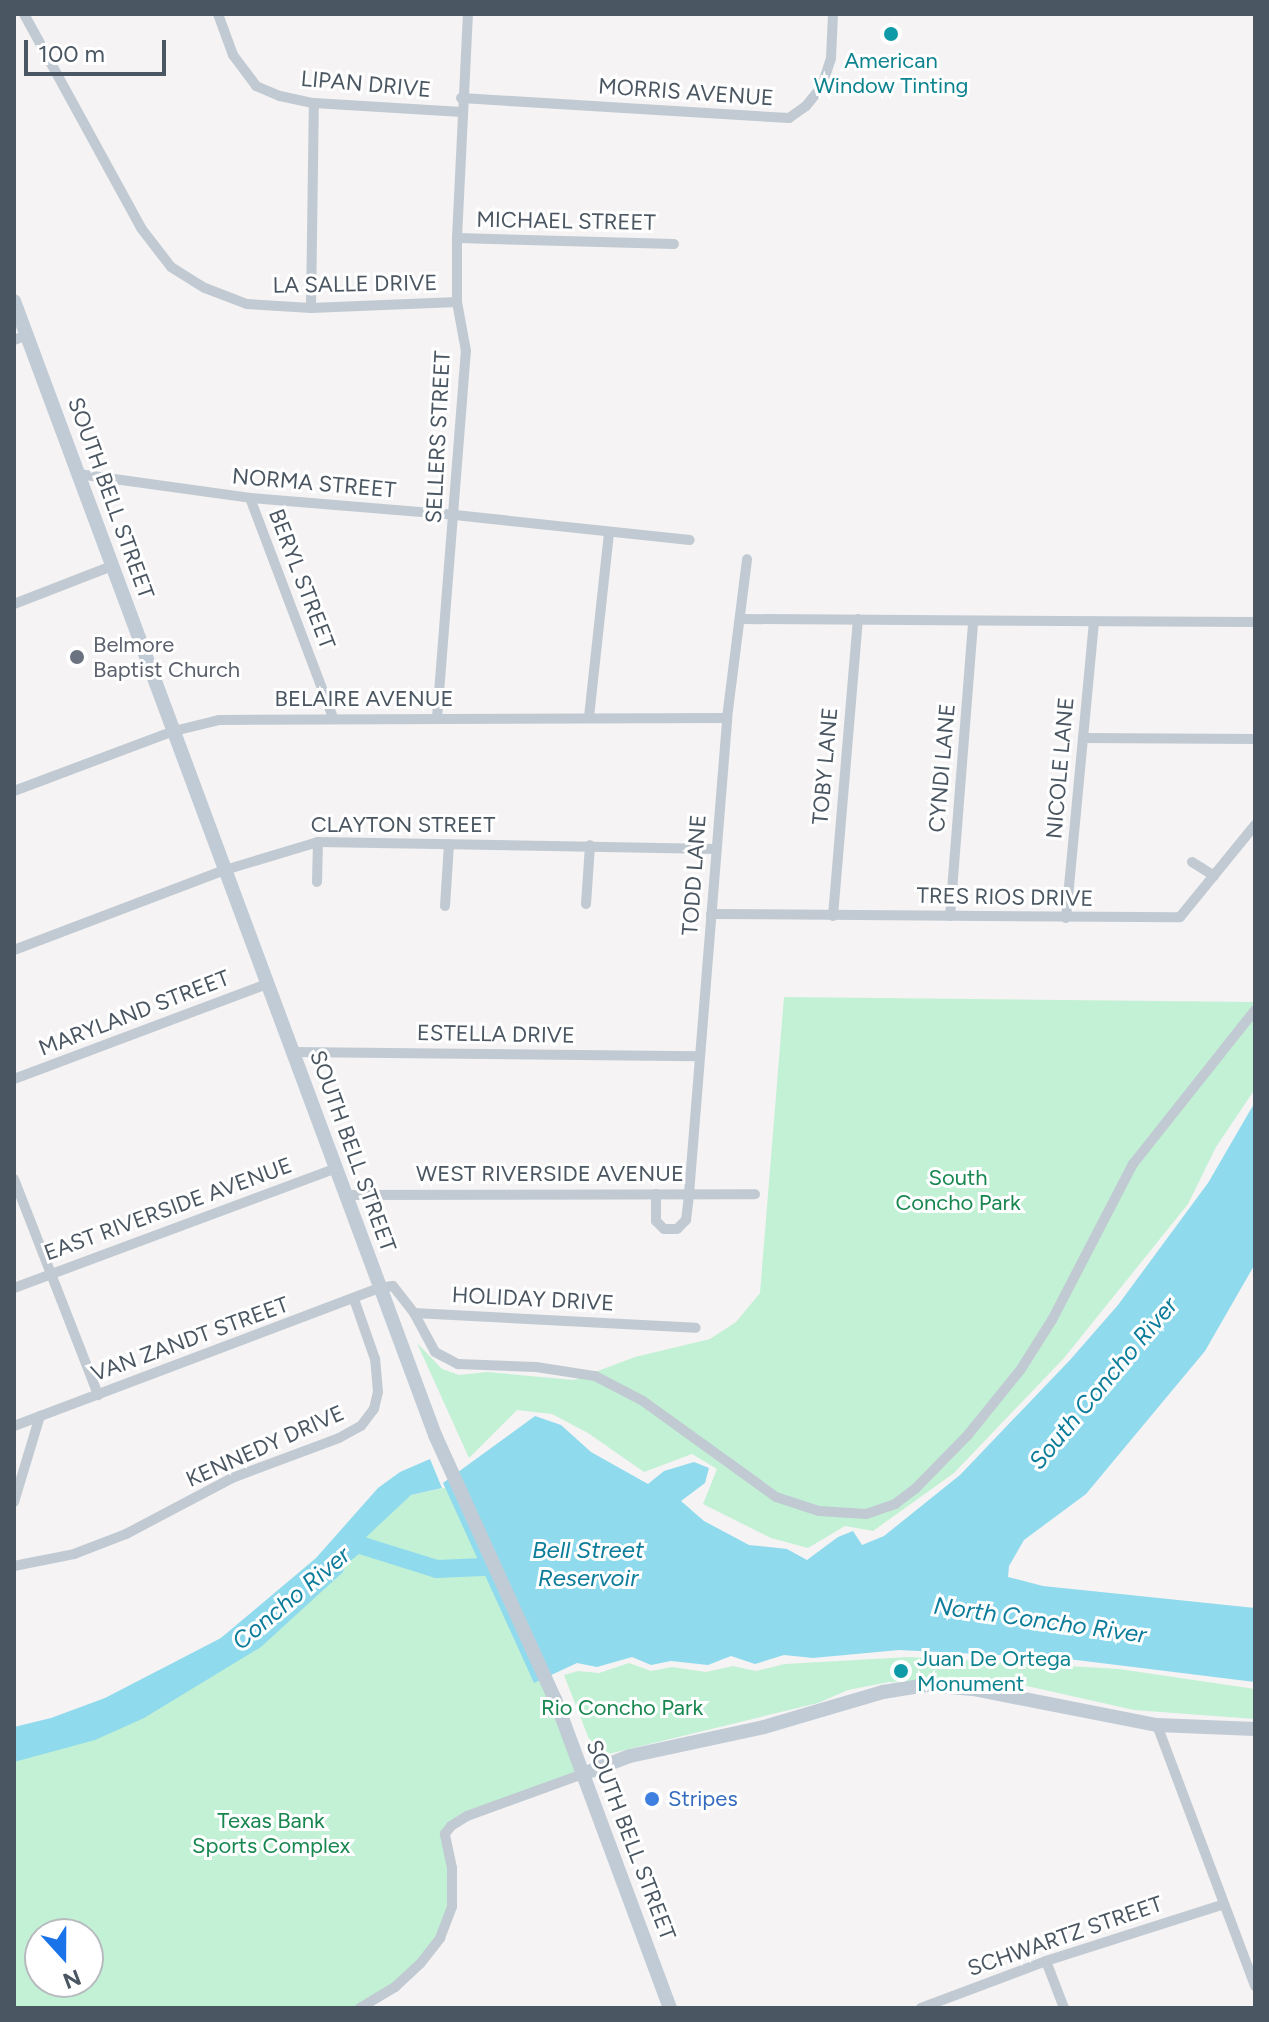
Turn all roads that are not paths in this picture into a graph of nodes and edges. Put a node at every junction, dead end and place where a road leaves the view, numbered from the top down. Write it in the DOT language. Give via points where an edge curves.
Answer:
graph roads {
  1 [pos="24,14"];
  2 [pos="218,14"];
  3 [pos="468,14"];
  4 [pos="833,14"];
  5 [pos="461,98"];
  6 [pos="314,103"];
  7 [pos="462,112"];
  8 [pos="457,238"];
  9 [pos="674,244"];
  10 [pos="14,301"];
  11 [pos="457,302"];
  12 [pos="311,308"];
  13 [pos="20,337"];
  14 [pos="78,474"];
  15 [pos="250,498"];
  16 [pos="455,515"];
  17 [pos="609,533"];
  18 [pos="690,540"];
  19 [pos="747,559"];
  20 [pos="112,566"];
  21 [pos="14,604"];
  22 [pos="742,619"];
  23 [pos="858,619"];
  24 [pos="1094,621"];
  25 [pos="973,622"];
  26 [pos="1255,622"];
  27 [pos="589,717"];
  28 [pos="333,718"];
  29 [pos="437,718"];
  30 [pos="727,718"];
  31 [pos="174,731"];
  32 [pos="1083,738"];
  33 [pos="1255,739"];
  34 [pos="14,791"];
  35 [pos="1255,825"];
  36 [pos="318,842"];
  37 [pos="449,844"];
  38 [pos="590,845"];
  39 [pos="715,849"];
  40 [pos="1192,862"];
  41 [pos="225,870"];
  42 [pos="1214,876"];
  43 [pos="317,882"];
  44 [pos="586,904"];
  45 [pos="445,906"];
  46 [pos="711,914"];
  47 [pos="833,916"];
  48 [pos="950,916"];
  49 [pos="1066,918"];
  50 [pos="14,950"];
  51 [pos="267,984"];
  52 [pos="1255,1010"];
  53 [pos="293,1052"];
  54 [pos="699,1056"];
  55 [pos="14,1079"];
  56 [pos="336,1168"];
  57 [pos="14,1179"];
  58 [pos="656,1194"];
  59 [pos="689,1194"];
  60 [pos="755,1194"];
  61 [pos="346,1195"];
  62 [pos="51,1274"];
  63 [pos="14,1288"];
  64 [pos="380,1288"];
  65 [pos="354,1299"];
  66 [pos="414,1313"];
  67 [pos="696,1328"];
  68 [pos="98,1395"];
  69 [pos="40,1416"];
  70 [pos="14,1426"];
  71 [pos="14,1502"];
  72 [pos="14,1566"];
  73 [pos="1157,1725"];
  74 [pos="1255,1729"];
  75 [pos="583,1774"];
  76 [pos="1222,1905"];
  77 [pos="1046,1961"];
  78 [pos="1255,1986"];
  79 [pos="360,2008"];
  80 [pos="670,2008"];
  81 [pos="921,2008"];
  82 [pos="1064,2008"];
  1 -- 12 [label="street, LA SALLE DRIVE" via="141,228 171,267 247,304"];
  2 -- 6 [label="street, LIPAN DRIVE" via="233,55 256,86"];
  3 -- 5 [label="street, SELLERS STREET"];
  4 -- 5 [label="street, MORRIS AVENUE" via="831,58 822,86 789,118"];
  5 -- 7 [label="street, SELLERS STREET"];
  6 -- 7 [label="street, LIPAN DRIVE"];
  6 -- 12 [label="street"];
  7 -- 8 [label="street, SELLERS STREET"];
  8 -- 9 [label="street, MICHAEL STREET"];
  8 -- 11 [label="street, SELLERS STREET"];
  10 -- 13 [label="main road, SOUTH BELL STREET"];
  11 -- 12 [label="street, LA SALLE DRIVE"];
  11 -- 16 [label="street, SELLERS STREET" via="466,351"];
  13 -- 14 [label="main road, SOUTH BELL STREET"];
  14 -- 15 [label="street, NORMA STREET"];
  14 -- 20 [label="main road, SOUTH BELL STREET"];
  15 -- 16 [label="street, NORMA STREET"];
  15 -- 28 [label="street, BERYL STREET"];
  16 -- 17 [label="street, NORMA STREET"];
  16 -- 29 [label="street, SELLERS STREET"];
  17 -- 18 [label="street, NORMA STREET"];
  17 -- 27 [label="street"];
  19 -- 22 [label="street, TODD LANE"];
  20 -- 21 [label="street"];
  20 -- 31 [label="main road, SOUTH BELL STREET"];
  22 -- 23 [label="street"];
  22 -- 30 [label="street, TODD LANE"];
  23 -- 25 [label="street"];
  23 -- 47 [label="street, TOBY LANE"];
  24 -- 25 [label="street"];
  24 -- 26 [label="street"];
  24 -- 32 [label="street, NICOLE LANE"];
  25 -- 48 [label="street, CYNDI LANE"];
  27 -- 29 [label="street, BELAIRE AVENUE"];
  27 -- 30 [label="street, BELAIRE AVENUE"];
  28 -- 29 [label="street, BELAIRE AVENUE"];
  28 -- 31 [label="street, BELAIRE AVENUE" via="219,720"];
  30 -- 39 [label="street, TODD LANE"];
  31 -- 34 [label="street, BELAIRE AVENUE"];
  31 -- 41 [label="main road, SOUTH BELL STREET"];
  32 -- 33 [label="street"];
  32 -- 49 [label="street, NICOLE LANE"];
  35 -- 42 [label="street, TRES RIOS DRIVE"];
  36 -- 37 [label="street, CLAYTON STREET"];
  36 -- 41 [label="street, CLAYTON STREET"];
  36 -- 43 [label="street"];
  37 -- 38 [label="street, CLAYTON STREET"];
  37 -- 45 [label="street"];
  38 -- 39 [label="street, CLAYTON STREET"];
  38 -- 44 [label="street"];
  39 -- 46 [label="street, TODD LANE"];
  40 -- 42 [label="street"];
  41 -- 50 [label="street, CLAYTON STREET"];
  41 -- 51 [label="main road, SOUTH BELL STREET"];
  42 -- 49 [label="street, TRES RIOS DRIVE" via="1180,917"];
  46 -- 47 [label="street, TRES RIOS DRIVE"];
  46 -- 54 [label="street, TODD LANE"];
  47 -- 48 [label="street, TRES RIOS DRIVE"];
  48 -- 49 [label="street, TRES RIOS DRIVE"];
  51 -- 53 [label="main road, SOUTH BELL STREET"];
  51 -- 55 [label="street, MARYLAND STREET"];
  52 -- 66 [label="street" via="1133,1164 1021,1369 967,1436 895,1504 866,1514 819,1511 776,1497 643,1401 595,1376 458,1364 435,1352"];
  53 -- 54 [label="street, ESTELLA DRIVE"];
  53 -- 56 [label="main road, SOUTH BELL STREET"];
  54 -- 59 [label="street, TODD LANE"];
  56 -- 61 [label="main road, SOUTH BELL STREET"];
  56 -- 62 [label="street, EAST RIVERSIDE AVENUE"];
  57 -- 62 [label="street"];
  58 -- 59 [label="street, WEST RIVERSIDE AVENUE"];
  58 -- 59 [label="street, TODD LANE" via="656,1221 664,1229 677,1229 686,1220"];
  58 -- 61 [label="street, WEST RIVERSIDE AVENUE"];
  59 -- 60 [label="street, WEST RIVERSIDE AVENUE"];
  61 -- 64 [label="main road, SOUTH BELL STREET"];
  62 -- 63 [label="street, EAST RIVERSIDE AVENUE"];
  62 -- 68 [label="street"];
  64 -- 65 [label="street, VAN ZANDT STREET"];
  64 -- 66 [label="street" via="393,1286"];
  64 -- 75 [label="main road, SOUTH BELL STREET" via="435,1435 555,1699"];
  65 -- 68 [label="street, VAN ZANDT STREET"];
  65 -- 72 [label="street, KENNEDY DRIVE" via="375,1359 378,1392 374,1409 361,1426 232,1478 126,1534 74,1554"];
  66 -- 67 [label="street, HOLIDAY DRIVE"];
  68 -- 69 [label="street, VAN ZANDT STREET"];
  69 -- 70 [label="street, VAN ZANDT STREET"];
  69 -- 71 [label="street"];
  73 -- 74 [label="main road"];
  73 -- 75 [label="main road" via="927,1685 630,1756"];
  73 -- 76 [label="street"];
  75 -- 79 [label="street" via="451,1826 445,1834 452,1906 440,1938 395,1987"];
  75 -- 80 [label="main road, SOUTH BELL STREET"];
  76 -- 77 [label="street, SCHWARTZ STREET"];
  76 -- 78 [label="street"];
  77 -- 81 [label="street, SCHWARTZ STREET"];
  77 -- 82 [label="street"];
}
